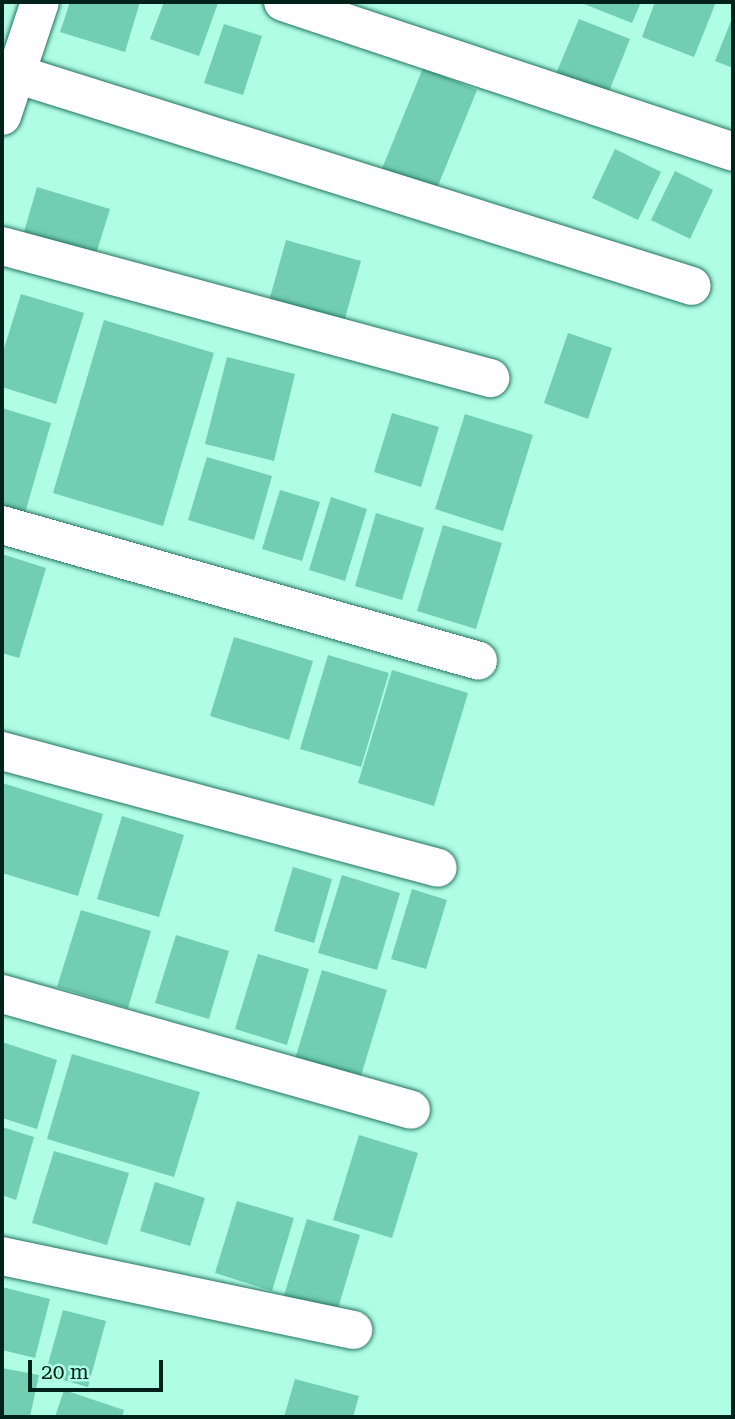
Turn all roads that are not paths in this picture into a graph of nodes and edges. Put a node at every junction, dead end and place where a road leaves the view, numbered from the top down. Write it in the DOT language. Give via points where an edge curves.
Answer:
graph roads {
  1 [pos="40,2"];
  2 [pos="283,2"];
  3 [pos="16,74"];
  4 [pos="2,117"];
  5 [pos="733,152"];
  6 [pos="2,246"];
  7 [pos="692,286"];
  8 [pos="490,378"];
  9 [pos="2,525"];
  10 [pos="478,661"];
  11 [pos="2,751"];
  12 [pos="438,868"];
  13 [pos="2,994"];
  14 [pos="411,1110"];
  15 [pos="2,1256"];
  16 [pos="353,1330"];
  1 -- 3 [label="street"];
  2 -- 5 [label="street"];
  3 -- 4 [label="street"];
  3 -- 7 [label="street"];
  6 -- 8 [label="street"];
  9 -- 10 [label="street"];
  11 -- 12 [label="street"];
  13 -- 14 [label="street"];
  15 -- 16 [label="street"];
}
